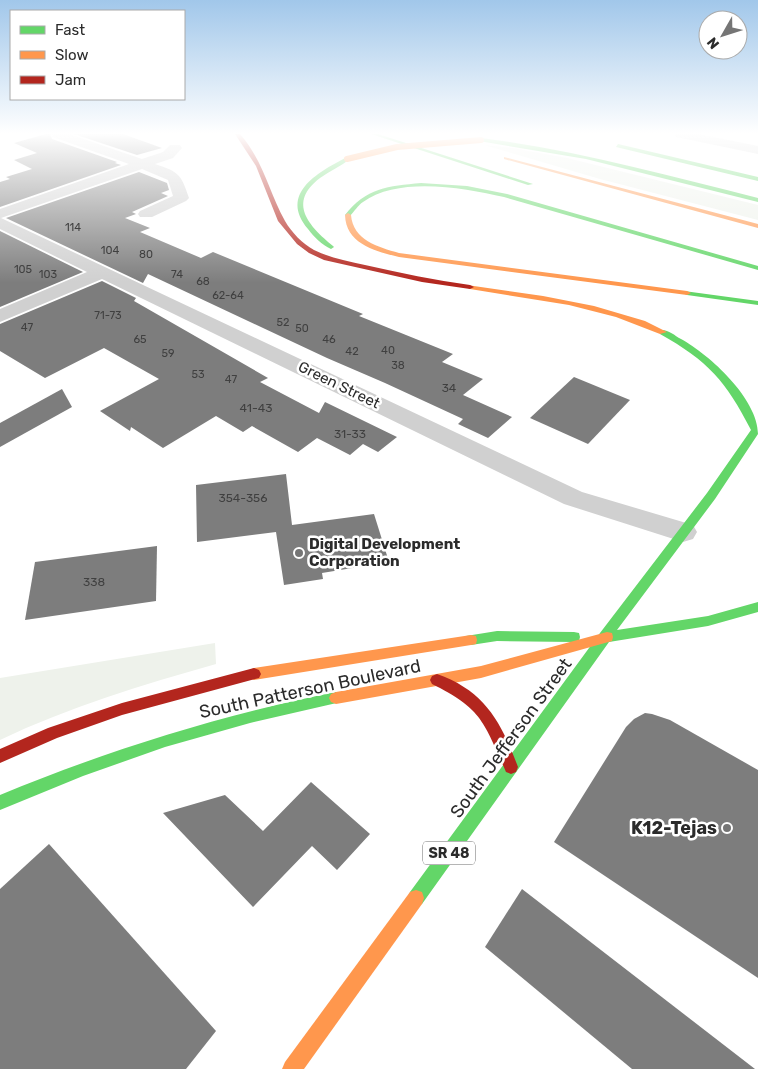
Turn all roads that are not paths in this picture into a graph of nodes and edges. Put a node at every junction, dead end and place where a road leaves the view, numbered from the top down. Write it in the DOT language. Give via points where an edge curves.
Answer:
graph roads {
  1 [pos="86,184"];
  2 [pos="177,184"];
  3 [pos="266,184"];
  4 [pos="308,184"];
  5 [pos="529,184"];
  6 [pos="597,184"];
  7 [pos="691,184"];
  8 [pos="539,187"];
  9 [pos="758,200"];
  10 [pos="0,214"];
  11 [pos="146,214"];
  12 [pos="0,223"];
  13 [pos="758,226"];
  14 [pos="359,264"];
  15 [pos="758,268"];
  16 [pos="102,272"];
  17 [pos="542,298"];
  18 [pos="611,300"];
  19 [pos="758,304"];
  20 [pos="0,316"];
  21 [pos="757,429"];
  22 [pos="684,532"];
  23 [pos="758,607"];
  24 [pos="605,637"];
  25 [pos="437,680"];
  26 [pos="0,756"];
  27 [pos="511,768"];
  28 [pos="0,803"];
  29 [pos="292,1069"];
  1 -- 10 [label="street"];
  2 -- 11 [label="street" via="181,198"];
  3 -- 14 [label="main road" via="280,224 294,240 316,254"];
  4 -- 14 [label="main road, bridge" via="298,210 311,233"];
  5 -- 8 [label="main road"];
  6 -- 13 [label="main road"];
  7 -- 9 [label="main road, bridge"];
  12 -- 16 [label="street, Green Street"];
  14 -- 17 [label="main road" via="421,280"];
  15 -- 19 [label="main road" via="505,195 454,186 412,186 378,192 357,202 347,219 348,226 363,242 399,255"];
  16 -- 20 [label="street"];
  16 -- 22 [label="street, Green Street" via="573,498"];
  17 -- 18 [label="main road"];
  17 -- 21 [label="main road" via="656,328 687,344 722,373"];
  21 -- 22 [label="main road, South Jefferson Street"];
  22 -- 24 [label="main road, South Jefferson Street"];
  23 -- 24 [label="main road, South Patterson Boulevard" via="708,621"];
  24 -- 25 [label="main road, South Patterson Boulevard" via="481,672"];
  24 -- 26 [label="main road, South Patterson Boulevard" via="497,636 264,671 122,709"];
  24 -- 27 [label="main road, South Jefferson Street / SR 48"];
  25 -- 27 [label="main road" via="471,698 487,714 502,741"];
  25 -- 28 [label="main road, South Patterson Boulevard" via="305,704 224,723 131,751"];
  27 -- 29 [label="main road, South Jefferson Street / SR 48"];
}
